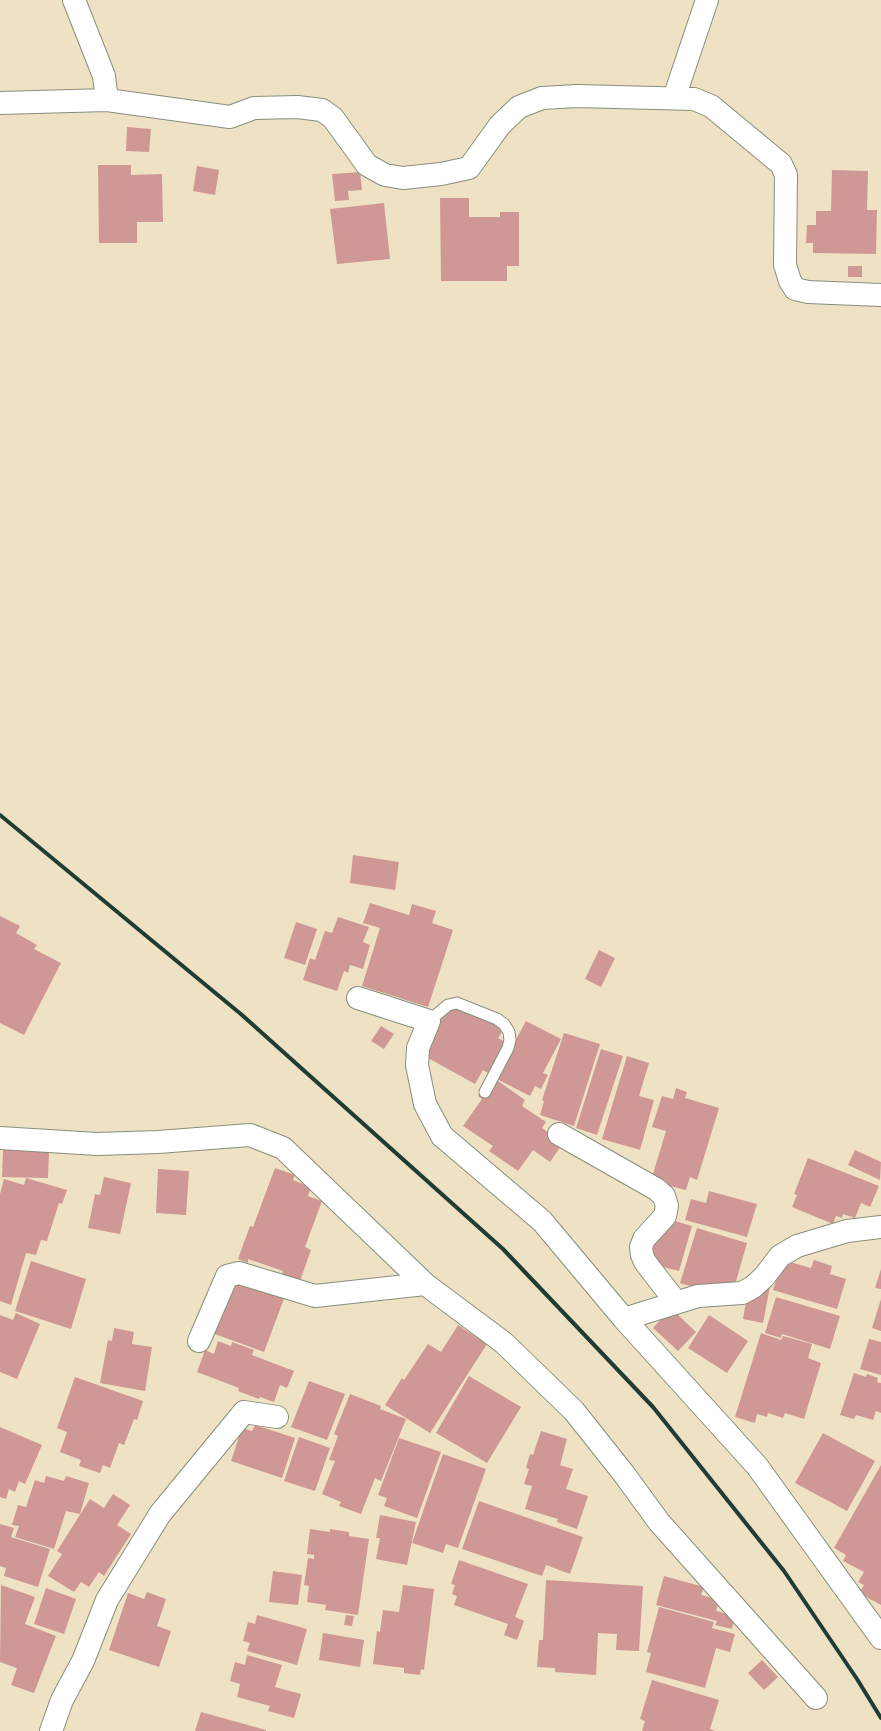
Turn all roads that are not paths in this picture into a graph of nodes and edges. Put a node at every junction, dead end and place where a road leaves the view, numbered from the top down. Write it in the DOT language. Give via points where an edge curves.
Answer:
graph roads {
  1 [pos="74,0"];
  2 [pos="707,0"];
  3 [pos="674,98"];
  4 [pos="107,100"];
  5 [pos="0,103"];
  6 [pos="881,295"];
  7 [pos="358,998"];
  8 [pos="428,1021"];
  9 [pos="485,1092"];
  10 [pos="559,1134"];
  11 [pos="0,1138"];
  12 [pos="881,1227"];
  13 [pos="425,1284"];
  14 [pos="676,1302"];
  15 [pos="624,1319"];
  16 [pos="199,1341"];
  17 [pos="277,1417"];
  18 [pos="881,1638"];
  19 [pos="816,1698"];
  20 [pos="51,1731"];
  1 -- 4 [label="street" via="104,76"];
  2 -- 3 [label="street"];
  3 -- 4 [label="street" via="542,98 519,107 500,125 470,168 402,178 385,175 367,165 333,118 322,110 296,106 254,108 230,117"];
  3 -- 6 [label="street" via="694,99 711,106 781,164 786,175 786,265 795,289"];
  4 -- 5 [label="street"];
  7 -- 8 [label="street"];
  8 -- 9 [label="lane" via="448,1005 457,1003 504,1024 509,1032 508,1048"];
  8 -- 15 [label="street" via="418,1048 417,1065 425,1104 442,1136 542,1221"];
  10 -- 14 [label="street" via="664,1196 665,1216 644,1239 641,1247 645,1262"];
  11 -- 13 [label="street" via="97,1144 250,1135 283,1148"];
  12 -- 14 [label="street" via="847,1231 797,1246 780,1256 764,1277 742,1293 698,1296"];
  13 -- 16 [label="street" via="315,1296 239,1273 227,1276"];
  13 -- 19 [label="street" via="504,1343 574,1411 659,1522"];
  14 -- 15 [label="street"];
  15 -- 18 [label="street" via="757,1466"];
  17 -- 20 [label="street" via="244,1412 160,1514 107,1600"];
}
